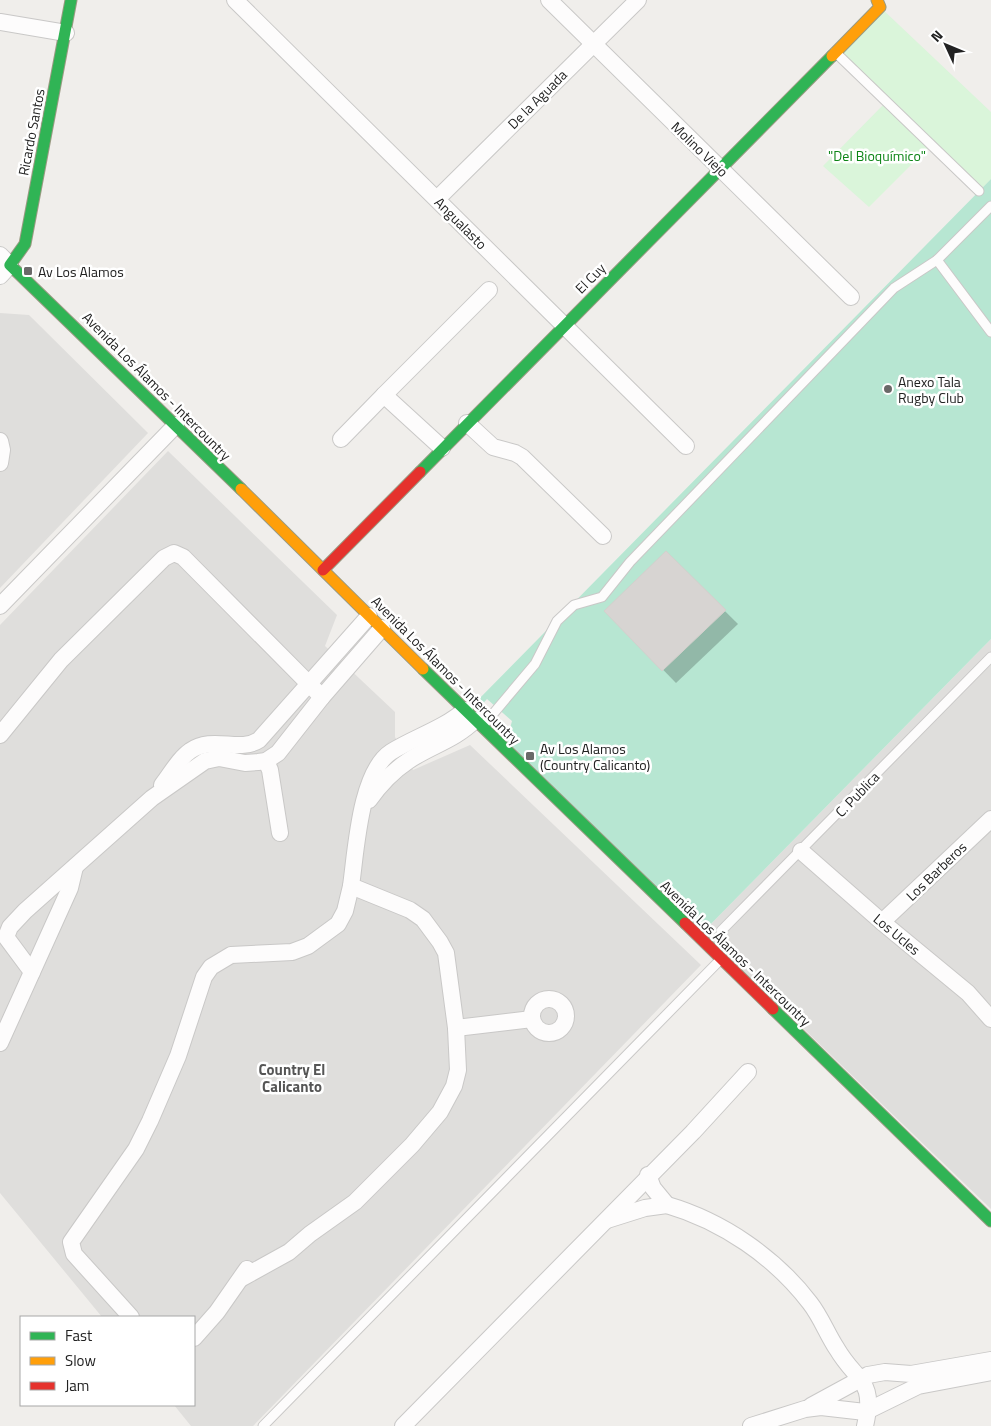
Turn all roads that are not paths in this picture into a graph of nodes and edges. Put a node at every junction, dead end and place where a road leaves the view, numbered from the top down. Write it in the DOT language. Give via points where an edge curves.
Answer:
graph roads {
  1 [pos="71,0"];
  2 [pos="235,0"];
  3 [pos="550,0"];
  4 [pos="638,0"];
  5 [pos="878,4"];
  6 [pos="0,22"];
  7 [pos="66,33"];
  8 [pos="592,44"];
  9 [pos="835,52"];
  10 [pos="720,168"];
  11 [pos="979,191"];
  12 [pos="437,199"];
  13 [pos="991,206"];
  14 [pos="937,260"];
  15 [pos="2,262"];
  16 [pos="489,290"];
  17 [pos="851,297"];
  18 [pos="564,325"];
  19 [pos="991,332"];
  20 [pos="384,395"];
  21 [pos="467,422"];
  22 [pos="176,425"];
  23 [pos="341,439"];
  24 [pos="0,441"];
  25 [pos="686,446"];
  26 [pos="442,448"];
  27 [pos="0,463"];
  28 [pos="603,536"];
  29 [pos="323,570"];
  30 [pos="0,606"];
  31 [pos="369,616"];
  32 [pos="382,628"];
  33 [pos="991,657"];
  34 [pos="308,684"];
  35 [pos="322,697"];
  36 [pos="474,719"];
  37 [pos="0,735"];
  38 [pos="266,761"];
  39 [pos="152,798"];
  40 [pos="991,819"];
  41 [pos="280,833"];
  42 [pos="801,851"];
  43 [pos="75,867"];
  44 [pos="351,886"];
  45 [pos="882,922"];
  46 [pos="721,931"];
  47 [pos="721,959"];
  48 [pos="32,972"];
  49 [pos="991,1019"];
  50 [pos="532,1020"];
  51 [pos="456,1028"];
  52 [pos="0,1043"];
  53 [pos="748,1072"];
  54 [pos="648,1175"];
  55 [pos="667,1205"];
  56 [pos="604,1220"];
  57 [pos="991,1221"];
  58 [pos="129,1316"];
  59 [pos="195,1337"];
  60 [pos="991,1360"];
  61 [pos="991,1372"];
  62 [pos="855,1381"];
  63 [pos="804,1409"];
  64 [pos="853,1418"];
  65 [pos="867,1418"];
  66 [pos="263,1426"];
  67 [pos="403,1426"];
  68 [pos="751,1426"];
  1 -- 7 [label="main road, Ricardo Santos"];
  2 -- 12 [label="street, Angualasto"];
  3 -- 8 [label="street, Molino Viejo"];
  4 -- 8 [label="street, De la Aguada"];
  5 -- 9 [label="main road, El Cuy"];
  6 -- 7 [label="street"];
  7 -- 15 [label="main road, Ricardo Santos" via="25,244"];
  8 -- 10 [label="street, Molino Viejo"];
  8 -- 12 [label="street, De la Aguada"];
  9 -- 10 [label="main road, El Cuy"];
  9 -- 11 [label="lane"];
  10 -- 17 [label="street, Molino Viejo"];
  10 -- 18 [label="main road, El Cuy"];
  12 -- 18 [label="street, Angualasto"];
  13 -- 14 [label="lane"];
  14 -- 19 [label="lane"];
  14 -- 36 [label="lane" via="894,288 630,562 602,597 574,605 565,612 551,630 535,664"];
  15 -- 22 [label="main road, Avenida Los Álamos - Intercountry"];
  16 -- 20 [label="street"];
  18 -- 21 [label="main road, El Cuy"];
  18 -- 25 [label="street, Angualasto"];
  20 -- 23 [label="street"];
  20 -- 26 [label="street"];
  21 -- 26 [label="main road, El Cuy"];
  21 -- 28 [label="street" via="493,447 522,457"];
  22 -- 29 [label="main road, Avenida Los Álamos - Intercountry"];
  22 -- 30 [label="street"];
  24 -- 27 [label="street"];
  26 -- 29 [label="main road, El Cuy"];
  29 -- 31 [label="main road, Avenida Los Álamos - Intercountry"];
  31 -- 32 [label="main road, Avenida Los Álamos - Intercountry"];
  31 -- 34 [label="street"];
  32 -- 35 [label="street"];
  32 -- 36 [label="main road, Avenida Los Álamos - Intercountry"];
  33 -- 42 [label="lane, C. Publica"];
  34 -- 35 [label="street"];
  34 -- 37 [label="street" via="183,557 174,553 164,558 61,660"];
  34 -- 39 [label="street" via="259,740 248,744 212,743 190,751"];
  35 -- 38 [label="street" via="278,753"];
  36 -- 44 [label="street" via="448,724 383,758 372,777 364,806"];
  36 -- 47 [label="main road, Avenida Los Álamos - Intercountry"];
  38 -- 39 [label="street" via="245,763 212,759"];
  38 -- 41 [label="street"];
  39 -- 43 [label="street"];
  40 -- 45 [label="street, Los Barberos"];
  42 -- 45 [label="street, Los Ucles"];
  42 -- 46 [label="lane, C. Publica"];
  43 -- 48 [label="street" via="70,888"];
  43 -- 48 [label="street" via="25,911 7,933 8,941"];
  44 -- 51 [label="street" via="410,910 423,919 436,936 446,953"];
  44 -- 58 [label="street" via="345,911 338,924 325,936 292,952 231,955 211,967 204,977 178,1056 136,1149 71,1242 74,1254"];
  45 -- 49 [label="street, Los Ucles" via="968,993"];
  47 -- 57 [label="main road, Avenida Los Álamos - Intercountry"];
  47 -- 66 [label="lane"];
  48 -- 52 [label="street"];
  50 -- 51 [label="street"];
  51 -- 59 [label="street" via="458,1070 454,1086 440,1112 355,1202 289,1252 242,1278"];
  53 -- 54 [label="street"];
  54 -- 55 [label="street" via="653,1188"];
  54 -- 56 [label="street"];
  55 -- 56 [label="street"];
  55 -- 62 [label="street" via="736,1235 771,1262 811,1305"];
  56 -- 67 [label="street"];
  60 -- 62 [label="street" via="917,1373 878,1373"];
  61 -- 65 [label="street" via="918,1386"];
  62 -- 63 [label="street"];
  62 -- 64 [label="street"];
  62 -- 65 [label="street" via="869,1395"];
  63 -- 64 [label="street" via="832,1407"];
  63 -- 68 [label="street"];
  64 -- 65 [label="street"];
}
